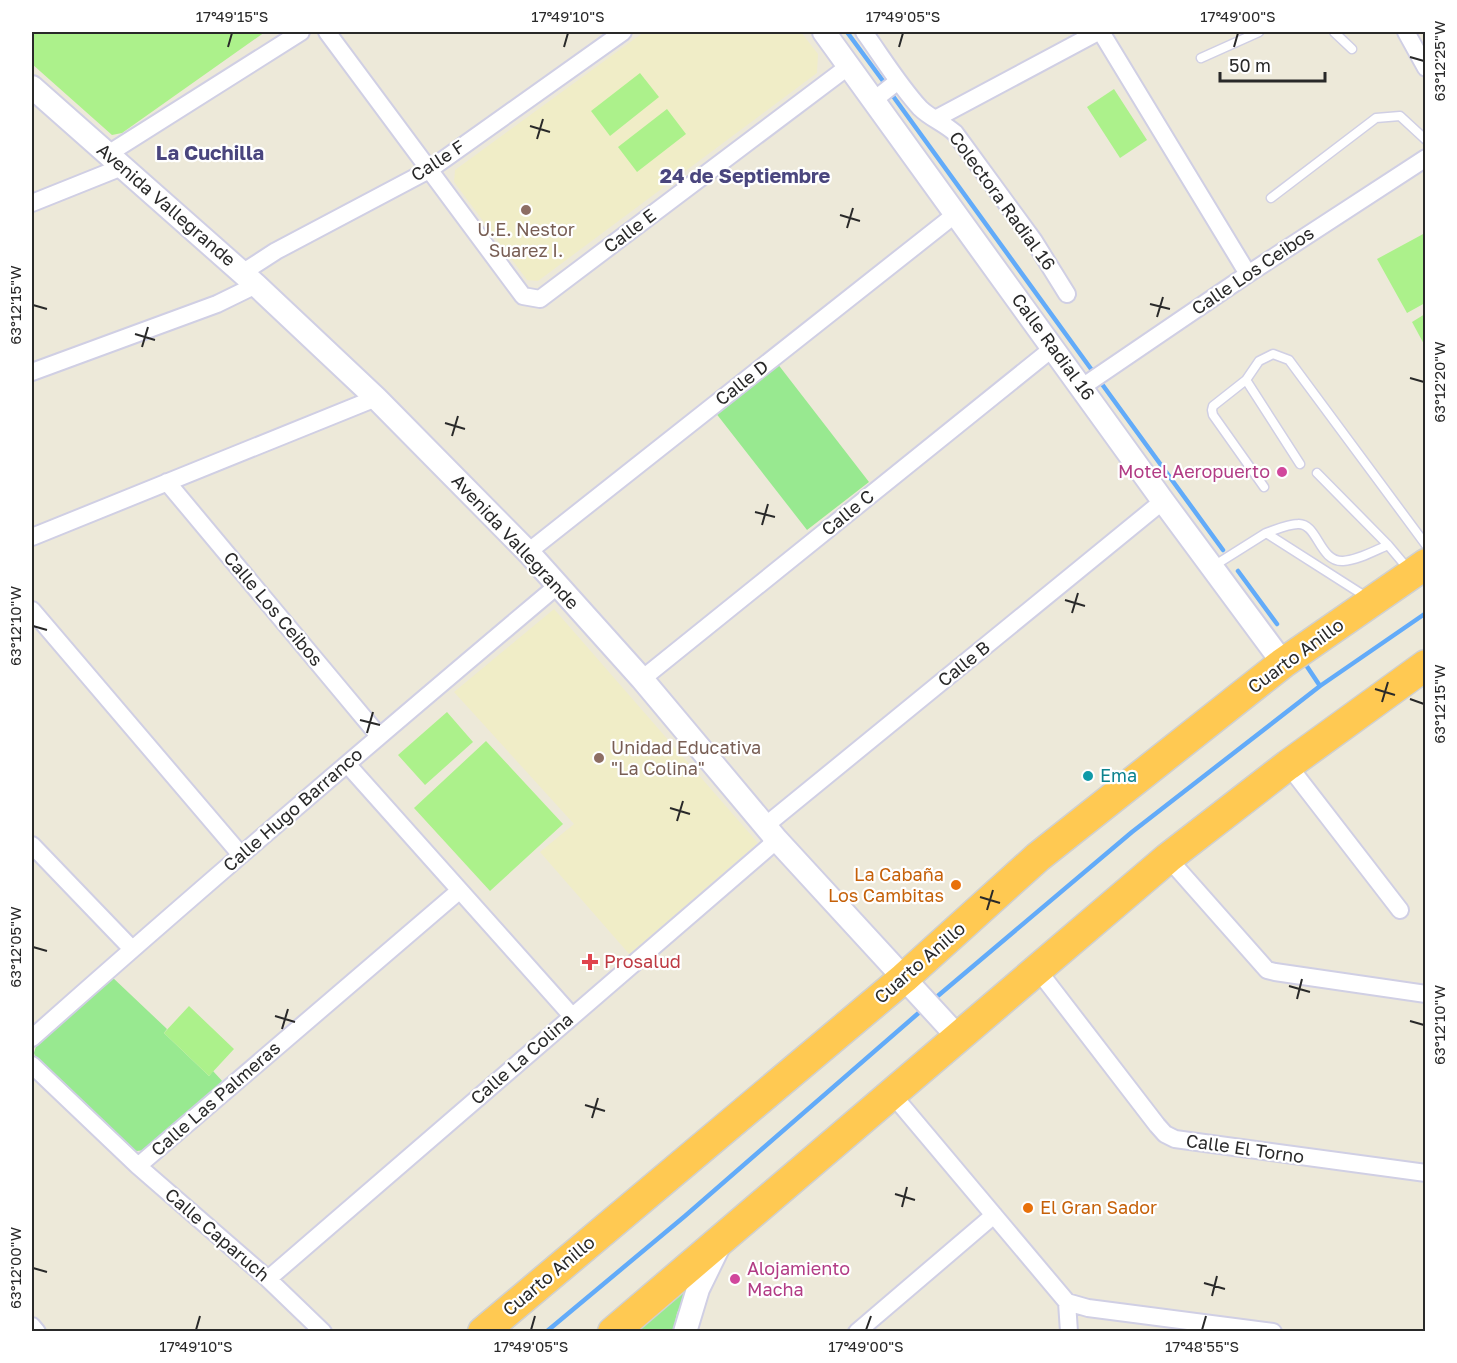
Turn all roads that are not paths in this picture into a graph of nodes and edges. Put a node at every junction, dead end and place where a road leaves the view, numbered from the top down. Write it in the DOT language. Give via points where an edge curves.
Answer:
graph roads {
  1 [pos="301,32"];
  2 [pos="327,32"];
  3 [pos="623,32"];
  4 [pos="824,32"];
  5 [pos="864,32"];
  6 [pos="1099,32"];
  7 [pos="1259,32"];
  8 [pos="1334,32"];
  9 [pos="1406,32"];
  10 [pos="1352,50"];
  11 [pos="1201,58"];
  12 [pos="849,66"];
  13 [pos="1425,68"];
  14 [pos="32,87"];
  15 [pos="887,90"];
  16 [pos="937,118"];
  17 [pos="1425,140"];
  18 [pos="1425,158"];
  19 [pos="115,160"];
  20 [pos="429,170"];
  21 [pos="1271,198"];
  22 [pos="32,203"];
  23 [pos="957,213"];
  24 [pos="1248,274"];
  25 [pos="249,279"];
  26 [pos="1067,294"];
  27 [pos="1053,348"];
  28 [pos="32,372"];
  29 [pos="1246,380"];
  30 [pos="1082,387"];
  31 [pos="376,398"];
  32 [pos="1300,464"];
  33 [pos="1317,473"];
  34 [pos="167,482"];
  35 [pos="1264,488"];
  36 [pos="1163,501"];
  37 [pos="1266,533"];
  38 [pos="32,537"];
  39 [pos="1388,545"];
  40 [pos="1425,545"];
  41 [pos="528,552"];
  42 [pos="1212,567"];
  43 [pos="1418,569"];
  44 [pos="557,586"];
  45 [pos="1373,601"];
  46 [pos="32,610"];
  47 [pos="1283,663"];
  48 [pos="1425,664"];
  49 [pos="642,679"];
  50 [pos="379,736"];
  51 [pos="347,764"];
  52 [pos="1288,765"];
  53 [pos="771,833"];
  54 [pos="32,844"];
  55 [pos="241,855"];
  56 [pos="1168,858"];
  57 [pos="459,891"];
  58 [pos="1400,910"];
  59 [pos="132,949"];
  60 [pos="1037,969"];
  61 [pos="1425,994"];
  62 [pos="920,996"];
  63 [pos="572,1016"];
  64 [pos="958,1037"];
  65 [pos="32,1038"];
  66 [pos="32,1065"];
  67 [pos="892,1094"];
  68 [pos="138,1166"];
  69 [pos="1425,1173"];
  70 [pos="994,1215"];
  71 [pos="724,1236"];
  72 [pos="268,1278"];
  73 [pos="1067,1302"];
  74 [pos="32,1326"];
  75 [pos="37,1332"];
  76 [pos="323,1332"];
  77 [pos="483,1332"];
  78 [pos="613,1332"];
  79 [pos="685,1332"];
  80 [pos="857,1332"];
  81 [pos="1069,1332"];
  82 [pos="1273,1332"];
  1 -- 19 [label="street"];
  2 -- 20 [label="street"];
  3 -- 20 [label="street, Calle F"];
  4 -- 12 [label="street, Calle Radial 16"];
  5 -- 15 [label="street, Colectora Radial 16"];
  6 -- 16 [label="street"];
  6 -- 24 [label="street"];
  7 -- 11 [label="lane"];
  8 -- 10 [label="lane"];
  9 -- 13 [label="street"];
  12 -- 15 [label="street, Calle Radial 16"];
  12 -- 20 [label="street, Calle E" via="540,299 523,296"];
  14 -- 19 [label="street, Avenida Vallegrande"];
  15 -- 16 [label="street, Colectora Radial 16"];
  15 -- 23 [label="street, Calle Radial 16"];
  16 -- 26 [label="street, Colectora Radial 16" via="955,133 1034,241"];
  17 -- 21 [label="lane" via="1400,116 1376,118"];
  18 -- 24 [label="street, Calle Los Ceibos"];
  19 -- 22 [label="street"];
  19 -- 25 [label="street, Avenida Vallegrande"];
  20 -- 25 [label="street, Calle F" via="276,251"];
  23 -- 27 [label="street, Calle Radial 16"];
  23 -- 41 [label="street, Calle D"];
  24 -- 30 [label="street, Calle Los Ceibos"];
  25 -- 28 [label="street, Calle F" via="217,304"];
  25 -- 31 [label="street, Avenida Vallegrande"];
  27 -- 30 [label="street, Calle Radial 16"];
  27 -- 49 [label="street, Calle C"];
  29 -- 32 [label="lane"];
  29 -- 35 [label="lane" via="1212,410"];
  29 -- 40 [label="lane" via="1259,361 1273,354 1289,360"];
  30 -- 36 [label="street, Calle Radial 16"];
  31 -- 34 [label="street"];
  31 -- 41 [label="street, Avenida Vallegrande"];
  33 -- 39 [label="lane"];
  34 -- 38 [label="street"];
  34 -- 50 [label="street, Calle Los Ceibos"];
  36 -- 42 [label="street, Calle Radial 16"];
  36 -- 53 [label="street, Calle B"];
  37 -- 39 [label="lane" via="1304,525 1327,555 1342,561"];
  37 -- 42 [label="lane"];
  37 -- 45 [label="lane"];
  39 -- 43 [label="lane"];
  41 -- 44 [label="street, Avenida Vallegrande"];
  42 -- 47 [label="street, Calle Radial 16"];
  43 -- 45 [label="highway, Cuarto Anillo"];
  44 -- 49 [label="street, Avenida Vallegrande"];
  44 -- 50 [label="street, Calle Hugo Barranco"];
  45 -- 47 [label="highway, Cuarto Anillo"];
  46 -- 55 [label="street"];
  47 -- 62 [label="highway, Cuarto Anillo" via="1038,857"];
  48 -- 52 [label="highway"];
  49 -- 53 [label="street, Avenida Vallegrande"];
  50 -- 51 [label="street, Calle Hugo Barranco"];
  51 -- 55 [label="street, Calle Hugo Barranco"];
  51 -- 57 [label="street"];
  52 -- 56 [label="highway"];
  52 -- 58 [label="street"];
  53 -- 62 [label="street, Avenida Vallegrande"];
  53 -- 63 [label="street, Calle La Colina"];
  54 -- 59 [label="street"];
  55 -- 59 [label="street, Calle Hugo Barranco"];
  56 -- 60 [label="highway"];
  56 -- 61 [label="street" via="1267,970"];
  57 -- 63 [label="street"];
  57 -- 68 [label="street, Calle Las Palmeras"];
  59 -- 65 [label="street, Calle Hugo Barranco"];
  60 -- 64 [label="highway"];
  60 -- 69 [label="street, Calle El Torno" via="1165,1134 1175,1139"];
  62 -- 64 [label="street, Avenida Vallegrande"];
  62 -- 77 [label="highway, Cuarto Anillo"];
  63 -- 72 [label="street, Calle La Colina"];
  64 -- 67 [label="highway"];
  66 -- 68 [label="street, Calle Caparuch"];
  67 -- 70 [label="street"];
  67 -- 71 [label="highway"];
  68 -- 72 [label="street, Calle Caparuch"];
  70 -- 73 [label="street"];
  70 -- 80 [label="street"];
  71 -- 78 [label="highway"];
  71 -- 79 [label="street" via="698,1289"];
  72 -- 76 [label="street, Calle Caparuch"];
  73 -- 81 [label="street"];
  73 -- 82 [label="street"];
  74 -- 75 [label="street"];
}
